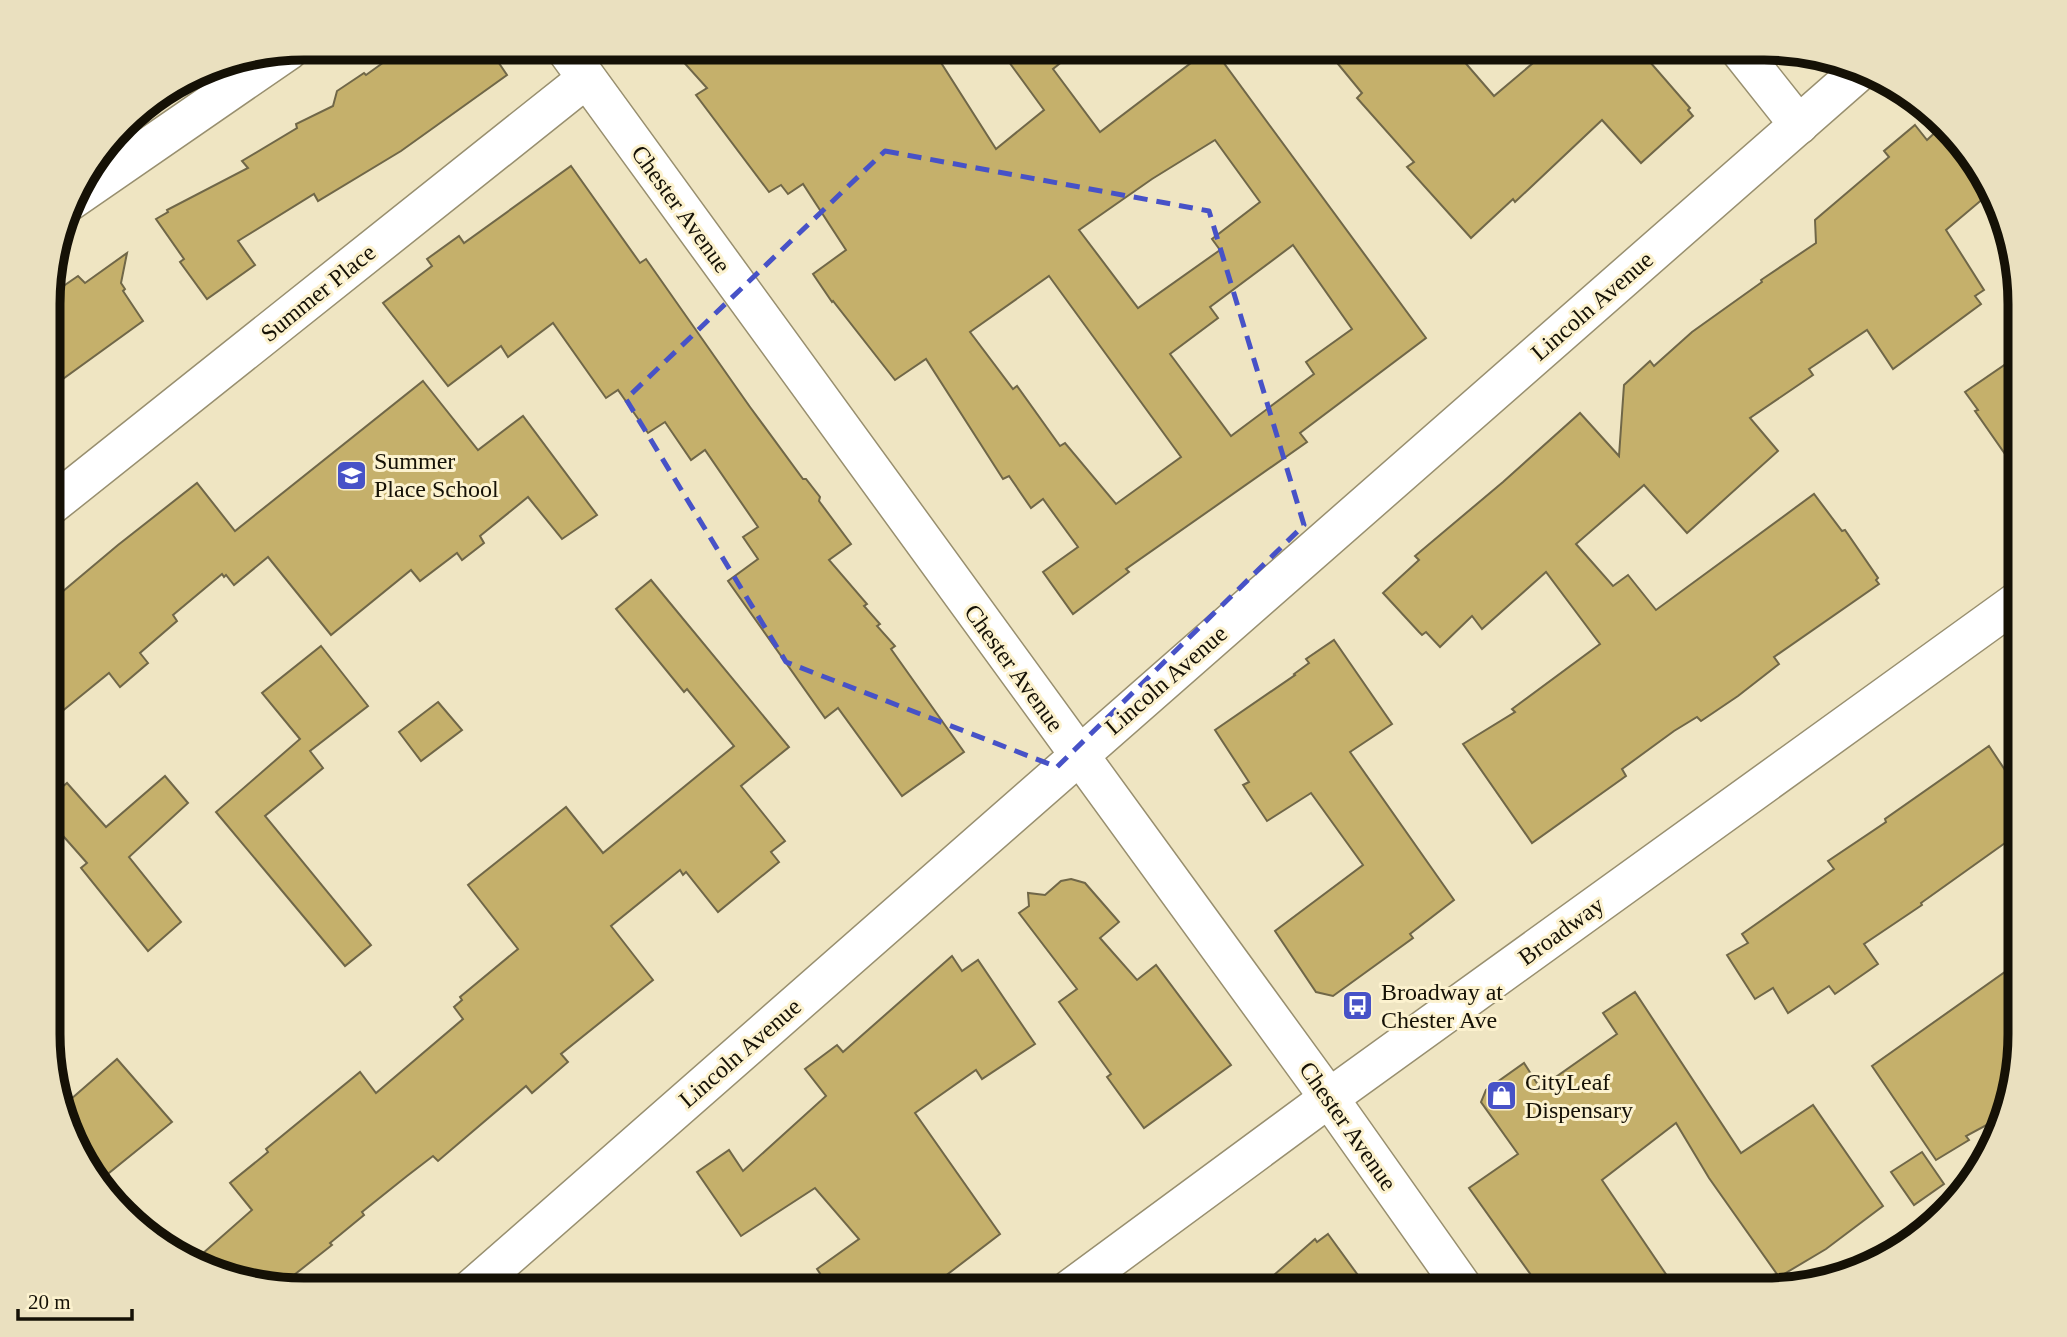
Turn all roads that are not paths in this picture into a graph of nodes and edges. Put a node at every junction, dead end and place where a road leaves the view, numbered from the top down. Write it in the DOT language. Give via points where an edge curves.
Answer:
graph roads {
  1 [pos="573,60"];
  2 [pos="1747,60"];
  3 [pos="272,62"];
  4 [pos="1853,77"];
  5 [pos="586,79"];
  6 [pos="1799,125"];
  7 [pos="89,188"];
  8 [pos="60,498"];
  9 [pos="2007,609"];
  10 [pos="1078,757"];
  11 [pos="1328,1098"];
  12 [pos="1086,1277"];
  13 [pos="1456,1277"];
  14 [pos="484,1278"];
  1 -- 5 [label="street, Chester Avenue"];
  2 -- 6 [label="street"];
  3 -- 7 [label="street"];
  4 -- 6 [label="street, Lincoln Avenue"];
  5 -- 8 [label="street, Summer Place"];
  5 -- 10 [label="street, Chester Avenue"];
  6 -- 10 [label="street, Lincoln Avenue"];
  9 -- 11 [label="street, Broadway"];
  10 -- 11 [label="street, Chester Avenue"];
  10 -- 14 [label="street, Lincoln Avenue"];
  11 -- 12 [label="street, Broadway"];
  11 -- 13 [label="street, Chester Avenue"];
}
